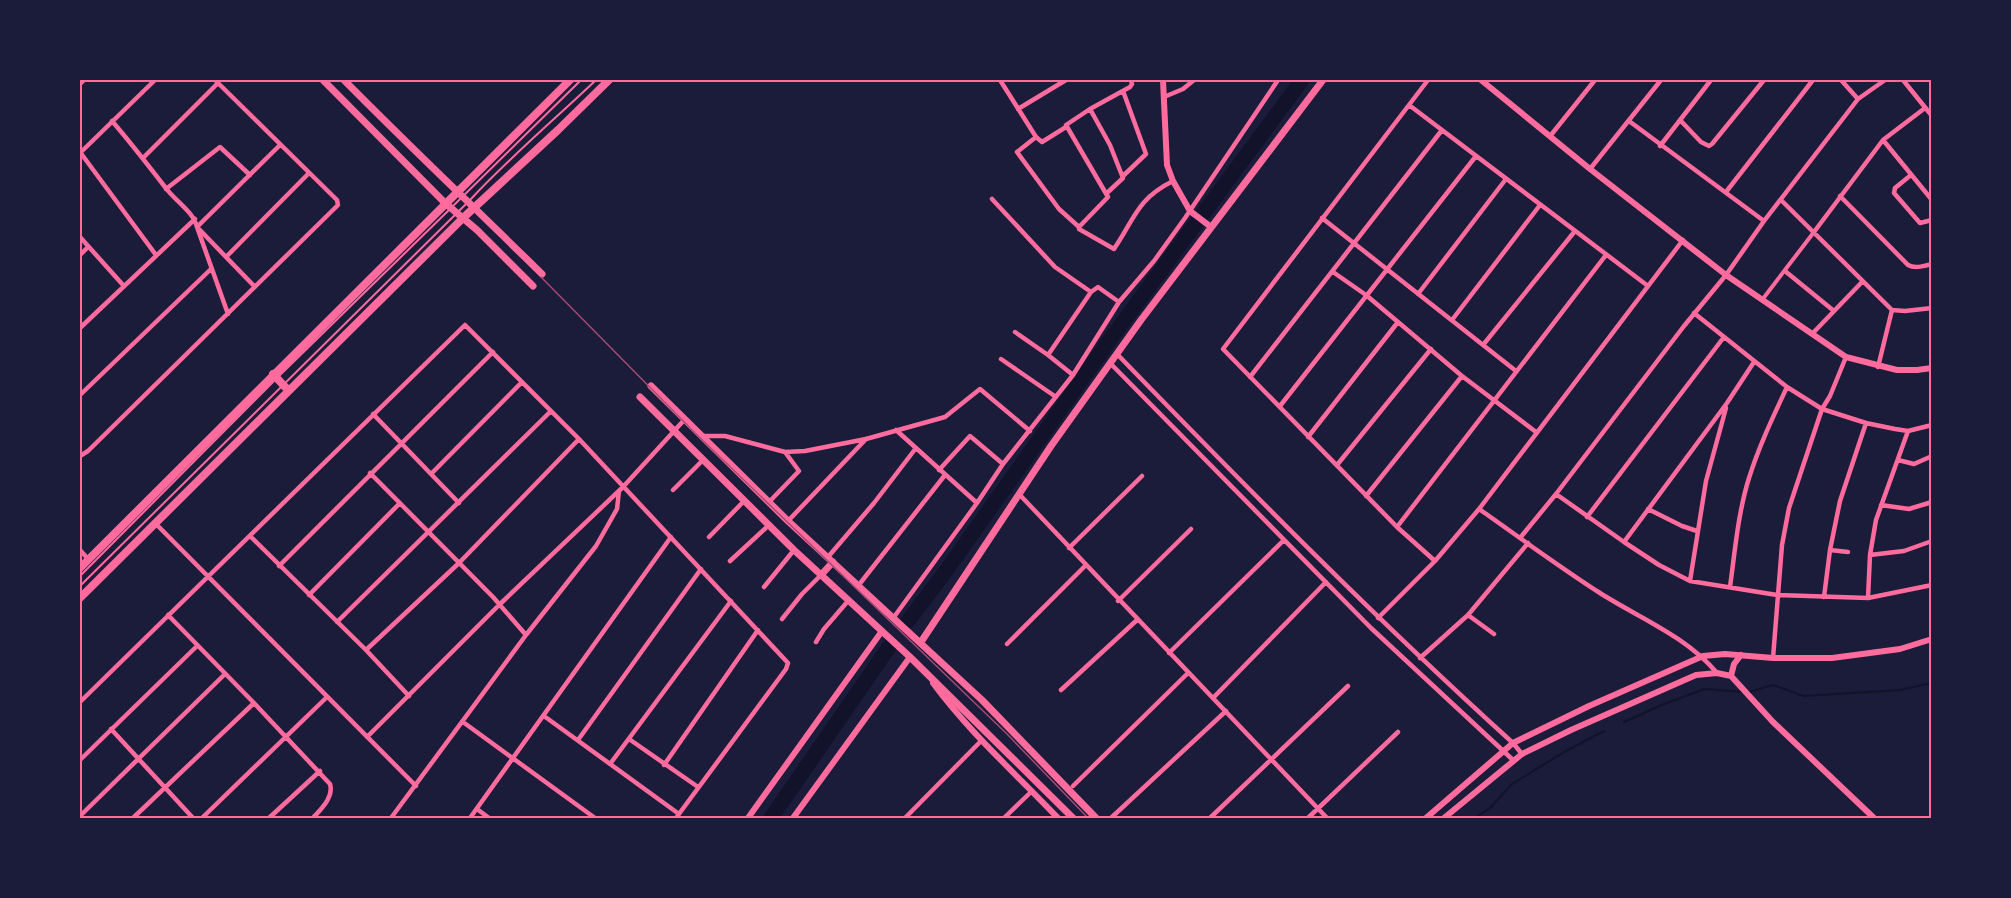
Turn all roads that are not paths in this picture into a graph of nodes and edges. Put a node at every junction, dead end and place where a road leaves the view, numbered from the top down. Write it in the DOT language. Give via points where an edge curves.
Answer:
graph roads {
  1 [pos="84,80"];
  2 [pos="155,80"];
  3 [pos="323,80"];
  4 [pos="344,80"];
  5 [pos="570,80"];
  6 [pos="581,80"];
  7 [pos="596,80"];
  8 [pos="609,80"];
  9 [pos="1000,80"];
  10 [pos="1066,80"];
  11 [pos="1131,80"];
  12 [pos="1164,80"];
  13 [pos="1194,80"];
  14 [pos="1278,80"];
  15 [pos="1323,80"];
  16 [pos="1428,80"];
  17 [pos="1481,80"];
  18 [pos="1586,80"];
  19 [pos="1661,80"];
  20 [pos="1711,80"];
  21 [pos="1764,80"];
  22 [pos="1813,80"];
  23 [pos="1841,80"];
  24 [pos="1885,80"];
  25 [pos="1902,80"];
  26 [pos="217,81"];
  27 [pos="1593,82"];
  28 [pos="80,84"];
  29 [pos="1123,91"];
  30 [pos="1164,97"];
  31 [pos="1858,99"];
  32 [pos="1409,105"];
  33 [pos="1924,108"];
  34 [pos="1018,109"];
  35 [pos="1090,109"];
  36 [pos="1932,116"];
  37 [pos="1680,120"];
  38 [pos="112,121"];
  39 [pos="1629,121"];
  40 [pos="1066,126"];
  41 [pos="1442,130"];
  42 [pos="1551,135"];
  43 [pos="1036,137"];
  44 [pos="1883,140"];
  45 [pos="280,145"];
  46 [pos="1660,146"];
  47 [pos="80,152"];
  48 [pos="1476,156"];
  49 [pos="144,158"];
  50 [pos="1590,169"];
  51 [pos="309,173"];
  52 [pos="250,175"];
  53 [pos="1911,175"];
  54 [pos="1123,176"];
  55 [pos="1506,179"];
  56 [pos="1173,181"];
  57 [pos="166,189"];
  58 [pos="1726,192"];
  59 [pos="1107,193"];
  60 [pos="1840,196"];
  61 [pos="992,199"];
  62 [pos="465,200"];
  63 [pos="1780,200"];
  64 [pos="1932,200"];
  65 [pos="1540,205"];
  66 [pos="448,206"];
  67 [pos="1191,211"];
  68 [pos="460,216"];
  69 [pos="195,219"];
  70 [pos="1322,219"];
  71 [pos="1932,220"];
  72 [pos="1764,222"];
  73 [pos="1210,225"];
  74 [pos="1078,226"];
  75 [pos="197,227"];
  76 [pos="1575,231"];
  77 [pos="1814,232"];
  78 [pos="80,237"];
  79 [pos="1683,240"];
  80 [pos="1354,244"];
  81 [pos="87,247"];
  82 [pos="80,255"];
  83 [pos="156,255"];
  84 [pos="1606,255"];
  85 [pos="226,257"];
  86 [pos="1932,264"];
  87 [pos="211,269"];
  88 [pos="1387,270"];
  89 [pos="1785,271"];
  90 [pos="1333,272"];
  91 [pos="542,274"];
  92 [pos="1726,274"];
  93 [pos="1862,282"];
  94 [pos="123,285"];
  95 [pos="533,286"];
  96 [pos="1648,286"];
  97 [pos="255,287"];
  98 [pos="1091,292"];
  99 [pos="1418,294"];
  100 [pos="1366,295"];
  101 [pos="1762,300"];
  102 [pos="1119,302"];
  103 [pos="1932,308"];
  104 [pos="1892,310"];
  105 [pos="1834,311"];
  106 [pos="1694,313"];
  107 [pos="228,314"];
  108 [pos="1452,321"];
  109 [pos="1398,322"];
  110 [pos="80,328"];
  111 [pos="1015,332"];
  112 [pos="1812,334"];
  113 [pos="1724,337"];
  114 [pos="1483,345"];
  115 [pos="1431,349"];
  116 [pos="493,351"];
  117 [pos="1117,354"];
  118 [pos="1048,355"];
  119 [pos="1846,357"];
  120 [pos="1001,359"];
  121 [pos="1754,362"];
  122 [pos="1110,363"];
  123 [pos="1878,367"];
  124 [pos="1932,368"];
  125 [pos="1516,371"];
  126 [pos="1072,375"];
  127 [pos="275,376"];
  128 [pos="1462,376"];
  129 [pos="1251,377"];
  130 [pos="522,382"];
  131 [pos="651,386"];
  132 [pos="286,387"];
  133 [pos="1786,387"];
  134 [pos="80,395"];
  135 [pos="640,397"];
  136 [pos="1056,397"];
  137 [pos="1494,400"];
  138 [pos="1727,403"];
  139 [pos="1280,406"];
  140 [pos="1822,410"];
  141 [pos="551,411"];
  142 [pos="373,414"];
  143 [pos="685,419"];
  144 [pos="1866,423"];
  145 [pos="1932,425"];
  146 [pos="896,430"];
  147 [pos="674,431"];
  148 [pos="1030,431"];
  149 [pos="1908,431"];
  150 [pos="1536,432"];
  151 [pos="702,436"];
  152 [pos="1308,437"];
  153 [pos="579,439"];
  154 [pos="866,439"];
  155 [pos="400,442"];
  156 [pos="916,448"];
  157 [pos="785,452"];
  158 [pos="80,456"];
  159 [pos="1932,456"];
  160 [pos="1898,459"];
  161 [pos="703,460"];
  162 [pos="1004,464"];
  163 [pos="1337,465"];
  164 [pos="939,470"];
  165 [pos="370,473"];
  166 [pos="431,474"];
  167 [pos="945,475"];
  168 [pos="1142,477"];
  169 [pos="621,489"];
  170 [pos="673,490"];
  171 [pos="1019,494"];
  172 [pos="1557,494"];
  173 [pos="1366,496"];
  174 [pos="744,501"];
  175 [pos="1932,501"];
  176 [pos="769,502"];
  177 [pos="399,503"];
  178 [pos="459,503"];
  179 [pos="977,503"];
  180 [pos="1881,505"];
  181 [pos="1479,509"];
  182 [pos="1648,509"];
  183 [pos="1587,517"];
  184 [pos="788,521"];
  185 [pos="156,524"];
  186 [pos="769,525"];
  187 [pos="1397,527"];
  188 [pos="1191,529"];
  189 [pos="1697,531"];
  190 [pos="429,533"];
  191 [pos="250,536"];
  192 [pos="671,537"];
  193 [pos="709,537"];
  194 [pos="1520,538"];
  195 [pos="1284,540"];
  196 [pos="1932,541"];
  197 [pos="1528,543"];
  198 [pos="1624,543"];
  199 [pos="1069,549"];
  200 [pos="80,550"];
  201 [pos="794,550"];
  202 [pos="1830,550"];
  203 [pos="1848,552"];
  204 [pos="1870,555"];
  205 [pos="88,560"];
  206 [pos="831,560"];
  207 [pos="730,561"];
  208 [pos="1435,561"];
  209 [pos="459,562"];
  210 [pos="279,566"];
  211 [pos="1085,566"];
  212 [pos="80,568"];
  213 [pos="701,569"];
  214 [pos="821,575"];
  215 [pos="80,576"];
  216 [pos="208,578"];
  217 [pos="1690,581"];
  218 [pos="1326,582"];
  219 [pos="1932,585"];
  220 [pos="80,586"];
  221 [pos="858,586"];
  222 [pos="764,587"];
  223 [pos="1730,587"];
  224 [pos="309,595"];
  225 [pos="1778,595"];
  226 [pos="1824,597"];
  227 [pos="80,598"];
  228 [pos="1868,598"];
  229 [pos="730,601"];
  230 [pos="848,601"];
  231 [pos="1118,601"];
  232 [pos="499,605"];
  233 [pos="168,615"];
  234 [pos="1468,615"];
  235 [pos="1378,618"];
  236 [pos="782,619"];
  237 [pos="897,620"];
  238 [pos="1137,620"];
  239 [pos="337,622"];
  240 [pos="758,630"];
  241 [pos="882,631"];
  242 [pos="1494,634"];
  243 [pos="526,635"];
  244 [pos="1932,639"];
  245 [pos="816,642"];
  246 [pos="921,642"];
  247 [pos="1007,644"];
  248 [pos="197,646"];
  249 [pos="366,650"];
  250 [pos="1168,653"];
  251 [pos="1741,655"];
  252 [pos="1703,656"];
  253 [pos="910,657"];
  254 [pos="1420,658"];
  255 [pos="1773,658"];
  256 [pos="923,670"];
  257 [pos="1188,673"];
  258 [pos="1717,673"];
  259 [pos="225,674"];
  260 [pos="1732,677"];
  261 [pos="1348,686"];
  262 [pos="1061,690"];
  263 [pos="409,696"];
  264 [pos="327,697"];
  265 [pos="1213,698"];
  266 [pos="80,702"];
  267 [pos="254,703"];
  268 [pos="1226,711"];
  269 [pos="544,716"];
  270 [pos="463,722"];
  271 [pos="111,729"];
  272 [pos="1398,732"];
  273 [pos="286,736"];
  274 [pos="367,737"];
  275 [pos="629,739"];
  276 [pos="578,740"];
  277 [pos="982,740"];
  278 [pos="1513,743"];
  279 [pos="1504,750"];
  280 [pos="1522,754"];
  281 [pos="138,759"];
  282 [pos="513,759"];
  283 [pos="80,760"];
  284 [pos="1271,760"];
  285 [pos="1513,760"];
  286 [pos="610,764"];
  287 [pos="664,765"];
  288 [pos="320,771"];
  289 [pos="416,786"];
  290 [pos="1073,786"];
  291 [pos="165,787"];
  292 [pos="698,787"];
  293 [pos="1032,791"];
  294 [pos="477,809"];
  295 [pos="1318,810"];
  296 [pos="1089,811"];
  297 [pos="80,816"];
  298 [pos="678,816"];
  299 [pos="133,819"];
  300 [pos="193,819"];
  301 [pos="202,819"];
  302 [pos="269,819"];
  303 [pos="313,819"];
  304 [pos="391,819"];
  305 [pos="470,819"];
  306 [pos="489,819"];
  307 [pos="596,819"];
  308 [pos="748,819"];
  309 [pos="793,819"];
  310 [pos="904,819"];
  311 [pos="1004,819"];
  312 [pos="1058,819"];
  313 [pos="1074,819"];
  314 [pos="1081,819"];
  315 [pos="1096,819"];
  316 [pos="1111,819"];
  317 [pos="1210,819"];
  318 [pos="1308,819"];
  319 [pos="1327,819"];
  320 [pos="1426,819"];
  321 [pos="1444,819"];
  322 [pos="1874,819"];
  1 -- 28 [label="street"];
  2 -- 38 [label="street"];
  3 -- 66 [label="main road"];
  4 -- 62 [label="main road"];
  5 -- 62 [label="main road"];
  6 -- 62 [label="lane"];
  7 -- 62 [label="lane"];
  8 -- 62 [label="main road" via="558,130"];
  9 -- 34 [label="street"];
  10 -- 34 [label="street"];
  11 -- 29 [label="street" via="1132,84"];
  12 -- 30 [label="street"];
  13 -- 30 [label="street"];
  14 -- 67 [label="street"];
  15 -- 73 [label="main road"];
  16 -- 32 [label="street"];
  17 -- 42 [label="street"];
  18 -- 27 [label="street"];
  19 -- 39 [label="street"];
  20 -- 37 [label="street"];
  21 -- 37 [label="street" via="1709,146"];
  22 -- 58 [label="street"];
  23 -- 31 [label="street"];
  24 -- 31 [label="street"];
  25 -- 33 [label="street"];
  26 -- 45 [label="street"];
  26 -- 49 [label="street"];
  27 -- 42 [label="street"];
  29 -- 35 [label="street"];
  29 -- 54 [label="street" via="1146,154"];
  30 -- 56 [label="street" via="1165,152"];
  31 -- 63 [label="street"];
  32 -- 41 [label="street"];
  32 -- 70 [label="street"];
  33 -- 36 [label="street"];
  33 -- 44 [label="street"];
  34 -- 43 [label="street"];
  35 -- 40 [label="street"];
  35 -- 54 [label="street"];
  37 -- 46 [label="street"];
  38 -- 47 [label="street"];
  38 -- 49 [label="street"];
  39 -- 46 [label="street"];
  39 -- 50 [label="street"];
  40 -- 43 [label="street" via="1042,142"];
  40 -- 59 [label="street"];
  41 -- 48 [label="street"];
  41 -- 80 [label="street"];
  42 -- 50 [label="street"];
  43 -- 74 [label="street" via="1017,152 1059,209"];
  44 -- 53 [label="street"];
  44 -- 60 [label="street"];
  45 -- 51 [label="street"];
  45 -- 52 [label="street"];
  46 -- 58 [label="street"];
  47 -- 83 [label="street"];
  48 -- 55 [label="street"];
  48 -- 88 [label="street"];
  49 -- 57 [label="street"];
  50 -- 79 [label="street"];
  51 -- 85 [label="street"];
  51 -- 97 [label="street" via="338,205"];
  52 -- 57 [label="street" via="220,147"];
  52 -- 75 [label="street"];
  53 -- 64 [label="street"];
  53 -- 71 [label="street" via="1894,193 1920,223"];
  54 -- 59 [label="street"];
  55 -- 65 [label="street"];
  55 -- 99 [label="street"];
  56 -- 67 [label="street"];
  56 -- 74 [label="street" via="1144,200 1114,249 1080,231"];
  57 -- 69 [label="street"];
  58 -- 72 [label="street"];
  59 -- 74 [label="street" via="1108,199"];
  60 -- 77 [label="street"];
  60 -- 86 [label="street" via="1908,265"];
  61 -- 98 [label="street" via="1055,267"];
  62 -- 66 [label="main road"];
  62 -- 68 [label="main road"];
  62 -- 91 [label="main road"];
  63 -- 72 [label="street"];
  63 -- 77 [label="street"];
  65 -- 76 [label="street"];
  65 -- 108 [label="street"];
  66 -- 68 [label="main road"];
  66 -- 127 [label="main road"];
  67 -- 73 [label="street"];
  67 -- 102 [label="street"];
  68 -- 95 [label="main road"];
  68 -- 132 [label="main road"];
  69 -- 75 [label="street"];
  69 -- 83 [label="street"];
  70 -- 80 [label="street"];
  70 -- 129 [label="street" via="1224,346 1225,352"];
  72 -- 92 [label="street"];
  73 -- 117 [label="main road"];
  75 -- 85 [label="street"];
  75 -- 87 [label="street"];
  76 -- 84 [label="street"];
  76 -- 114 [label="street"];
  77 -- 89 [label="street"];
  77 -- 93 [label="street"];
  78 -- 81 [label="street"];
  79 -- 92 [label="street"];
  79 -- 96 [label="street"];
  80 -- 88 [label="street"];
  80 -- 90 [label="street"];
  81 -- 82 [label="street"];
  81 -- 94 [label="street"];
  83 -- 94 [label="street"];
  84 -- 96 [label="street"];
  84 -- 125 [label="street"];
  85 -- 97 [label="street"];
  87 -- 107 [label="street"];
  87 -- 134 [label="street"];
  88 -- 99 [label="street"];
  88 -- 100 [label="street"];
  89 -- 101 [label="street"];
  89 -- 105 [label="street"];
  90 -- 100 [label="street"];
  90 -- 129 [label="street"];
  92 -- 101 [label="street"];
  92 -- 106 [label="street"];
  93 -- 104 [label="street"];
  93 -- 105 [label="street"];
  94 -- 110 [label="street"];
  96 -- 150 [label="street"];
  97 -- 107 [label="street"];
  98 -- 102 [label="street" via="1098,286"];
  98 -- 118 [label="street"];
  99 -- 108 [label="street"];
  100 -- 109 [label="street"];
  100 -- 139 [label="street"];
  101 -- 112 [label="street"];
  102 -- 126 [label="street"];
  103 -- 104 [label="street"];
  104 -- 123 [label="street"];
  105 -- 112 [label="street"];
  106 -- 113 [label="street"];
  106 -- 172 [label="street"];
  107 -- 158 [label="street"];
  108 -- 114 [label="street"];
  109 -- 115 [label="street"];
  109 -- 152 [label="street"];
  111 -- 118 [label="street"];
  112 -- 119 [label="street"];
  113 -- 121 [label="street"];
  113 -- 183 [label="street"];
  114 -- 125 [label="street"];
  115 -- 128 [label="street"];
  115 -- 163 [label="street"];
  116 -- 130 [label="street"];
  116 -- 142 [label="street" via="465,325"];
  116 -- 155 [label="street"];
  117 -- 122 [label="main road"];
  117 -- 235 [label="street"];
  118 -- 126 [label="street"];
  119 -- 123 [label="street"];
  119 -- 140 [label="street"];
  120 -- 136 [label="street"];
  121 -- 133 [label="street"];
  121 -- 138 [label="street"];
  122 -- 171 [label="main road"];
  122 -- 195 [label="street"];
  123 -- 124 [label="street" via="1906,371"];
  125 -- 137 [label="street"];
  126 -- 136 [label="street"];
  127 -- 132 [label="main road"];
  127 -- 205 [label="main road"];
  127 -- 215 [label="lane"];
  128 -- 137 [label="street"];
  128 -- 173 [label="street"];
  129 -- 139 [label="street"];
  130 -- 141 [label="street"];
  130 -- 166 [label="street"];
  131 -- 143 [label="main road"];
  132 -- 185 [label="main road"];
  132 -- 220 [label="lane"];
  133 -- 140 [label="street"];
  133 -- 223 [label="street" via="1749,479"];
  135 -- 147 [label="main road"];
  136 -- 148 [label="street"];
  137 -- 150 [label="street"];
  137 -- 187 [label="street"];
  138 -- 182 [label="street"];
  138 -- 189 [label="street"];
  139 -- 152 [label="street"];
  140 -- 144 [label="street"];
  140 -- 225 [label="street" via="1789,508"];
  141 -- 153 [label="street"];
  141 -- 178 [label="street"];
  142 -- 155 [label="street"];
  142 -- 191 [label="street"];
  143 -- 147 [label="street"];
  143 -- 151 [label="main road"];
  144 -- 149 [label="street"];
  144 -- 202 [label="street" via="1840,501"];
  145 -- 149 [label="street"];
  146 -- 148 [label="street" via="945,417 980,389"];
  146 -- 154 [label="street"];
  146 -- 156 [label="street"];
  147 -- 161 [label="main road"];
  147 -- 169 [label="street"];
  148 -- 162 [label="street"];
  149 -- 160 [label="street"];
  150 -- 181 [label="street"];
  151 -- 157 [label="street" via="725,436"];
  151 -- 176 [label="main road"];
  152 -- 163 [label="street"];
  153 -- 169 [label="street"];
  153 -- 209 [label="street"];
  154 -- 157 [label="street"];
  154 -- 184 [label="street"];
  155 -- 165 [label="street"];
  155 -- 166 [label="street"];
  156 -- 164 [label="street"];
  156 -- 206 [label="street"];
  157 -- 176 [label="street" via="799,471"];
  159 -- 160 [label="street" via="1914,464"];
  160 -- 180 [label="street"];
  161 -- 170 [label="street"];
  161 -- 174 [label="main road"];
  162 -- 164 [label="street" via="970,436"];
  162 -- 179 [label="street"];
  163 -- 173 [label="street"];
  164 -- 167 [label="street"];
  165 -- 177 [label="street"];
  165 -- 210 [label="street"];
  166 -- 178 [label="street"];
  167 -- 179 [label="street"];
  167 -- 221 [label="street"];
  168 -- 199 [label="street"];
  169 -- 192 [label="street"];
  169 -- 232 [label="street"];
  169 -- 243 [label="street" via="617,509 596,546"];
  171 -- 199 [label="street"];
  171 -- 246 [label="main road"];
  172 -- 183 [label="street"];
  172 -- 194 [label="street"];
  173 -- 187 [label="street"];
  174 -- 186 [label="main road"];
  174 -- 193 [label="street"];
  175 -- 180 [label="street" via="1909,509"];
  176 -- 184 [label="main road"];
  177 -- 190 [label="street"];
  177 -- 224 [label="street"];
  178 -- 190 [label="street"];
  179 -- 237 [label="street"];
  180 -- 204 [label="street"];
  181 -- 194 [label="street"];
  181 -- 208 [label="street"];
  182 -- 189 [label="street"];
  182 -- 198 [label="street"];
  183 -- 198 [label="street"];
  184 -- 206 [label="main road"];
  185 -- 216 [label="street"];
  185 -- 227 [label="main road"];
  186 -- 201 [label="main road"];
  186 -- 207 [label="street"];
  187 -- 208 [label="street"];
  188 -- 231 [label="street"];
  189 -- 217 [label="street"];
  190 -- 209 [label="street"];
  190 -- 239 [label="street"];
  191 -- 210 [label="street"];
  191 -- 216 [label="street"];
  192 -- 213 [label="street"];
  192 -- 269 [label="street"];
  194 -- 197 [label="street"];
  195 -- 218 [label="street"];
  195 -- 250 [label="street"];
  196 -- 204 [label="street" via="1904,551"];
  197 -- 234 [label="street"];
  197 -- 252 [label="street"];
  198 -- 217 [label="street"];
  199 -- 211 [label="street"];
  200 -- 205 [label="street"];
  201 -- 214 [label="main road"];
  201 -- 222 [label="street"];
  202 -- 203 [label="street"];
  202 -- 226 [label="street"];
  204 -- 228 [label="street"];
  205 -- 212 [label="main road"];
  206 -- 214 [label="main road"];
  206 -- 221 [label="main road"];
  208 -- 235 [label="street"];
  209 -- 232 [label="street"];
  209 -- 249 [label="street"];
  210 -- 224 [label="street"];
  211 -- 231 [label="street"];
  211 -- 247 [label="street"];
  213 -- 229 [label="street"];
  213 -- 276 [label="street"];
  214 -- 230 [label="main road"];
  214 -- 236 [label="street"];
  216 -- 233 [label="street"];
  216 -- 264 [label="street"];
  217 -- 223 [label="street"];
  218 -- 265 [label="street"];
  218 -- 279 [label="street"];
  219 -- 228 [label="street"];
  221 -- 237 [label="main road"];
  223 -- 225 [label="street"];
  224 -- 239 [label="street"];
  225 -- 226 [label="street"];
  225 -- 255 [label="street"];
  226 -- 228 [label="street"];
  229 -- 240 [label="street"];
  229 -- 275 [label="street"];
  230 -- 241 [label="main road"];
  230 -- 245 [label="street"];
  231 -- 238 [label="street"];
  232 -- 243 [label="street"];
  232 -- 263 [label="street"];
  233 -- 248 [label="street"];
  233 -- 266 [label="street"];
  234 -- 242 [label="street"];
  234 -- 254 [label="street"];
  235 -- 254 [label="street"];
  237 -- 246 [label="main road"];
  238 -- 250 [label="street"];
  238 -- 262 [label="street"];
  239 -- 249 [label="street"];
  240 -- 287 [label="street"];
  240 -- 292 [label="street" via="787,667"];
  241 -- 253 [label="main road"];
  241 -- 308 [label="street"];
  243 -- 270 [label="street"];
  244 -- 255 [label="street" via="1867,654"];
  246 -- 296 [label="main road"];
  248 -- 259 [label="street"];
  248 -- 271 [label="street"];
  249 -- 263 [label="street"];
  250 -- 257 [label="street"];
  251 -- 252 [label="street"];
  251 -- 255 [label="street"];
  251 -- 260 [label="street" via="1734,664"];
  252 -- 258 [label="street"];
  252 -- 278 [label="street"];
  253 -- 256 [label="main road"];
  253 -- 309 [label="street"];
  254 -- 278 [label="street"];
  256 -- 277 [label="street"];
  256 -- 313 [label="main road"];
  257 -- 265 [label="street"];
  257 -- 290 [label="street"];
  258 -- 260 [label="street"];
  258 -- 280 [label="street" via="1695,675"];
  259 -- 267 [label="street"];
  259 -- 281 [label="street"];
  260 -- 322 [label="street"];
  261 -- 284 [label="street"];
  263 -- 274 [label="street"];
  264 -- 273 [label="street"];
  264 -- 274 [label="street"];
  265 -- 268 [label="street"];
  267 -- 273 [label="street"];
  267 -- 291 [label="street"];
  268 -- 284 [label="street"];
  268 -- 316 [label="street"];
  269 -- 276 [label="street"];
  269 -- 282 [label="street"];
  270 -- 282 [label="street"];
  270 -- 289 [label="street"];
  271 -- 281 [label="street"];
  271 -- 283 [label="street"];
  272 -- 295 [label="street"];
  273 -- 288 [label="street"];
  273 -- 301 [label="street"];
  274 -- 289 [label="street"];
  275 -- 286 [label="street"];
  275 -- 287 [label="street"];
  276 -- 286 [label="street"];
  277 -- 293 [label="street"];
  277 -- 310 [label="street"];
  278 -- 279 [label="street"];
  278 -- 280 [label="street"];
  279 -- 285 [label="street"];
  279 -- 320 [label="street"];
  280 -- 285 [label="street"];
  281 -- 291 [label="street"];
  281 -- 297 [label="street"];
  282 -- 294 [label="street"];
  282 -- 307 [label="street"];
  284 -- 295 [label="street"];
  284 -- 317 [label="street"];
  285 -- 321 [label="street"];
  286 -- 298 [label="street"];
  287 -- 292 [label="street"];
  288 -- 302 [label="street"];
  288 -- 303 [label="street" via="332,791"];
  289 -- 304 [label="street"];
  291 -- 299 [label="street"];
  291 -- 300 [label="street"];
  292 -- 298 [label="street"];
  293 -- 311 [label="street"];
  293 -- 312 [label="street"];
  294 -- 305 [label="street"];
  294 -- 306 [label="street"];
  295 -- 318 [label="street"];
  295 -- 319 [label="street"];
  296 -- 314 [label="main road"];
  296 -- 315 [label="main road"];
}
